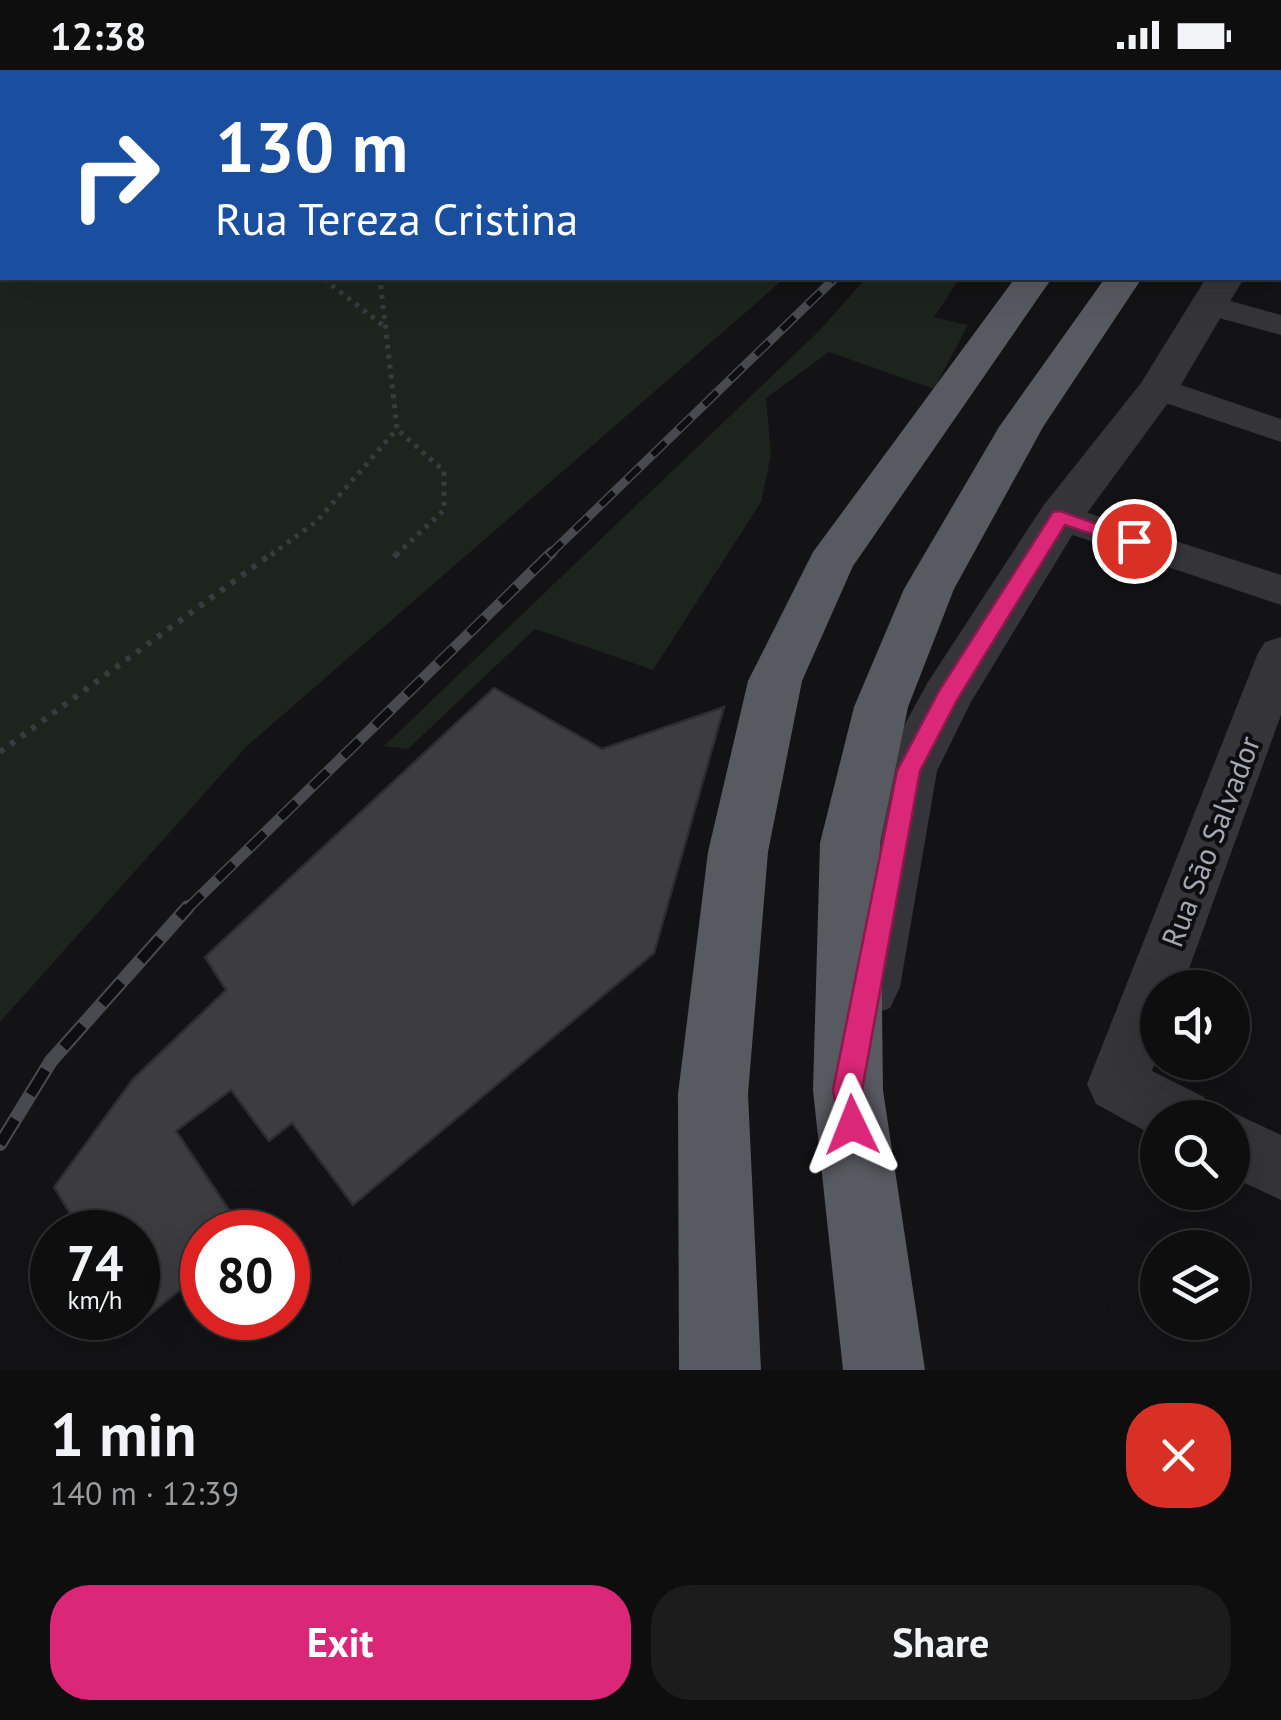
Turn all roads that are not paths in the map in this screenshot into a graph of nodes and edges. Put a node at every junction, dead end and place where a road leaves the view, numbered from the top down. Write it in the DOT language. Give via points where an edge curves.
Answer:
graph roads {
  1 [pos="1032,280"];
  2 [pos="1122,280"];
  3 [pos="1217,292"];
  4 [pos="1281,325"];
  5 [pos="1158,388"];
  6 [pos="1281,430"];
  7 [pos="1060,517"];
  8 [pos="1281,590"];
  9 [pos="1281,653"];
  10 [pos="848,1090"];
  11 [pos="1148,1100"];
  12 [pos="1250,1152"];
  13 [pos="1281,1168"];
  14 [pos="720,1370"];
  15 [pos="884,1370"];
  1 -- 14 [label="highway" via="830,563 775,680 738,852 713,1094"];
  2 -- 10 [label="highway" via="1021,428 929,590 881,707 850,844"];
  3 -- 4 [label="street"];
  3 -- 5 [label="street"];
  5 -- 6 [label="street"];
  5 -- 7 [label="street"];
  7 -- 8 [label="street"];
  7 -- 10 [label="street" via="947,696 908,771"];
  9 -- 11 [label="street, Rua São Salvador" via="1117,1084"];
  10 -- 15 [label="highway"];
  12 -- 13 [label="street"];
}
